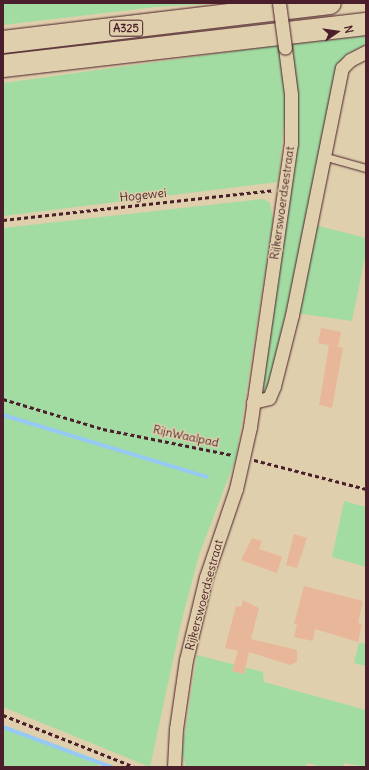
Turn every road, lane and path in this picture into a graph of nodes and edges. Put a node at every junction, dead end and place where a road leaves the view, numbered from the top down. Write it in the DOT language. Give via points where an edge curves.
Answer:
graph roads {
  1 [pos="279,3"];
  2 [pos="330,3"];
  3 [pos="366,24"];
  4 [pos="3,42"];
  5 [pos="366,52"];
  6 [pos="3,66"];
  7 [pos="323,156"];
  8 [pos="366,168"];
  9 [pos="285,188"];
  10 [pos="3,220"];
  11 [pos="3,399"];
  12 [pos="253,402"];
  13 [pos="243,457"];
  14 [pos="366,489"];
  15 [pos="3,715"];
  16 [pos="135,767"];
  17 [pos="174,767"];
  1 -- 9 [label="street, Rijkerswoerdsestraat, bridge" via="291,94 291,144"];
  2 -- 4 [label="highway, A325"];
  3 -- 6 [label="highway, A325"];
  5 -- 7 [label="street" via="350,60 342,68"];
  7 -- 8 [label="lane"];
  7 -- 12 [label="street" via="292,315 274,386 269,398"];
  9 -- 10 [label="path, Hogewei"];
  9 -- 12 [label="street, Rijkerswoerdsestraat"];
  11 -- 13 [label="path, RijnWaalpad" via="103,429"];
  12 -- 13 [label="street, Rijkerswoerdsestraat"];
  13 -- 14 [label="path, RijnWaalpad"];
  13 -- 17 [label="street, Rijkerswoerdsestraat" via="236,489 206,577 186,660 176,729"];
  15 -- 16 [label="path"];
}
